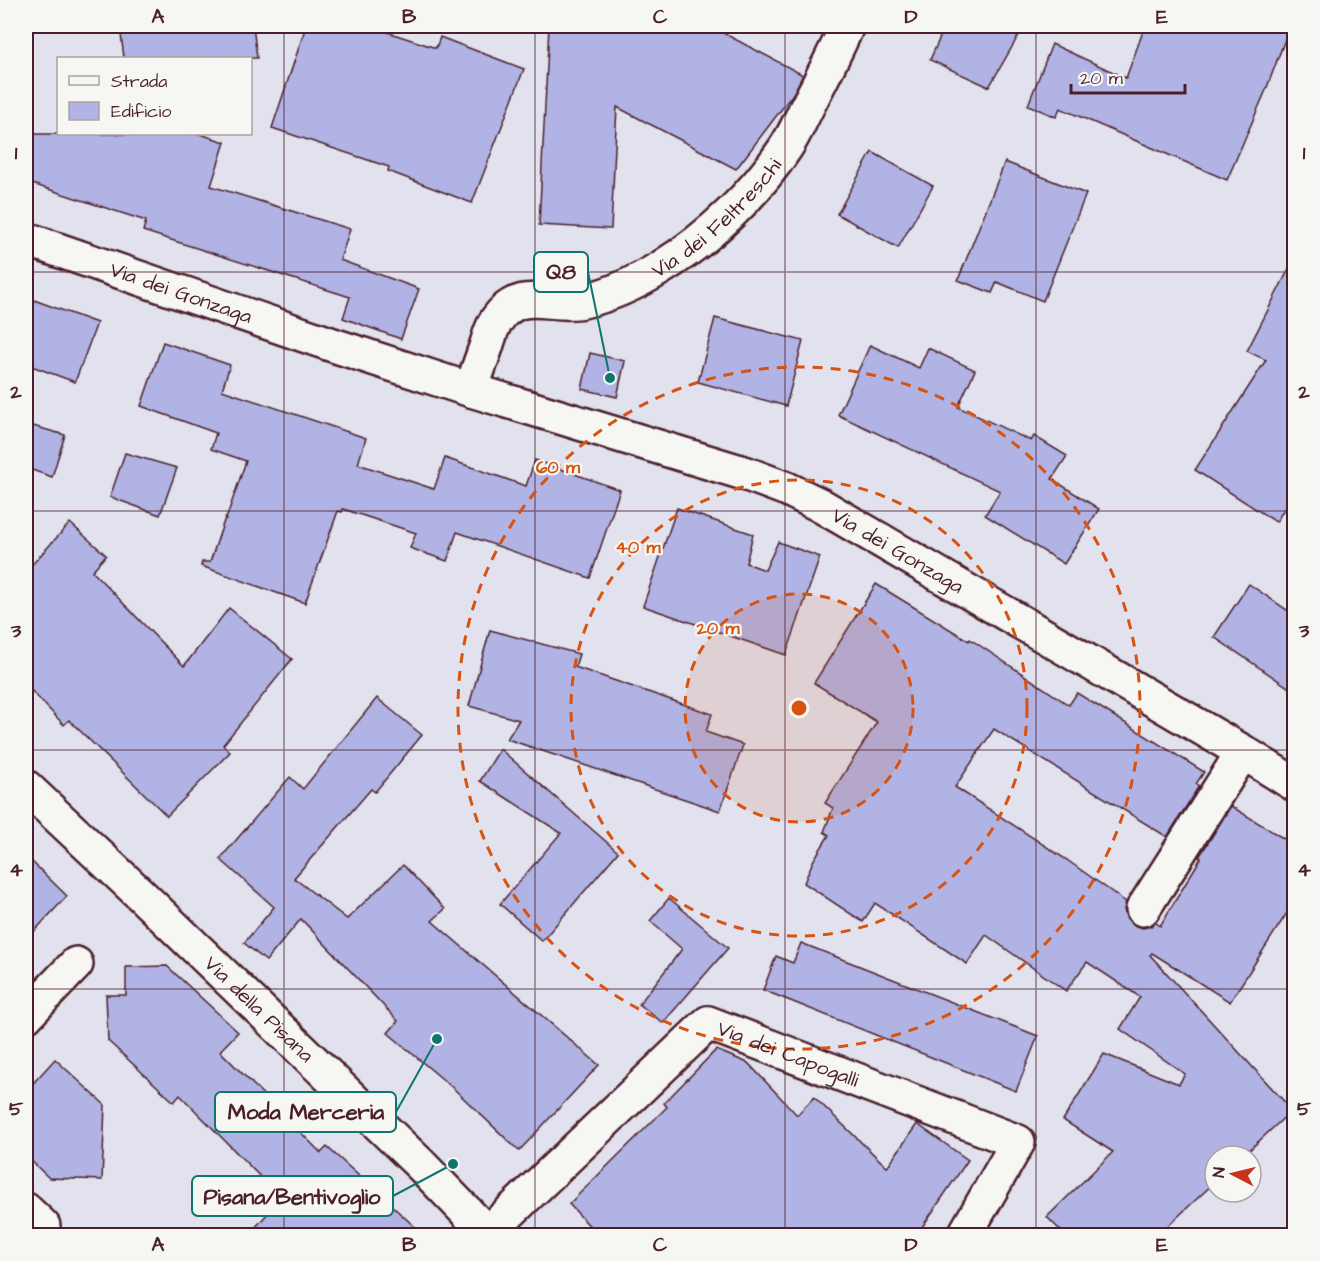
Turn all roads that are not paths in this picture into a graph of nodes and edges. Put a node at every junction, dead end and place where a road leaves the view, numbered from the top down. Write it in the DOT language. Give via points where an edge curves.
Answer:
graph roads {
  1 [pos="847,26"];
  2 [pos="26,238"];
  3 [pos="471,390"];
  4 [pos="1243,752"];
  5 [pos="1294,784"];
  6 [pos="26,787"];
  7 [pos="1143,909"];
  8 [pos="76,964"];
  9 [pos="26,1016"];
  10 [pos="26,1210"];
  11 [pos="489,1234"];
  12 [pos="34,1236"];
  13 [pos="963,1236"];
  1 -- 3 [label="street, Via dei Feltreschi" via="787,146 754,190 664,266 633,284 582,302 533,299 509,308 493,327"];
  2 -- 3 [label="street, Via dei Gonzaga"];
  3 -- 4 [label="street, Via dei Gonzaga" via="787,489"];
  4 -- 5 [label="street, Via dei Gonzaga"];
  4 -- 7 [label="street"];
  6 -- 11 [label="street, Via della Pisana"];
  8 -- 9 [label="street"];
  10 -- 12 [label="street" via="43,1226"];
  11 -- 13 [label="street, Via dei Capogalli" via="708,1023 1018,1142"];
}
